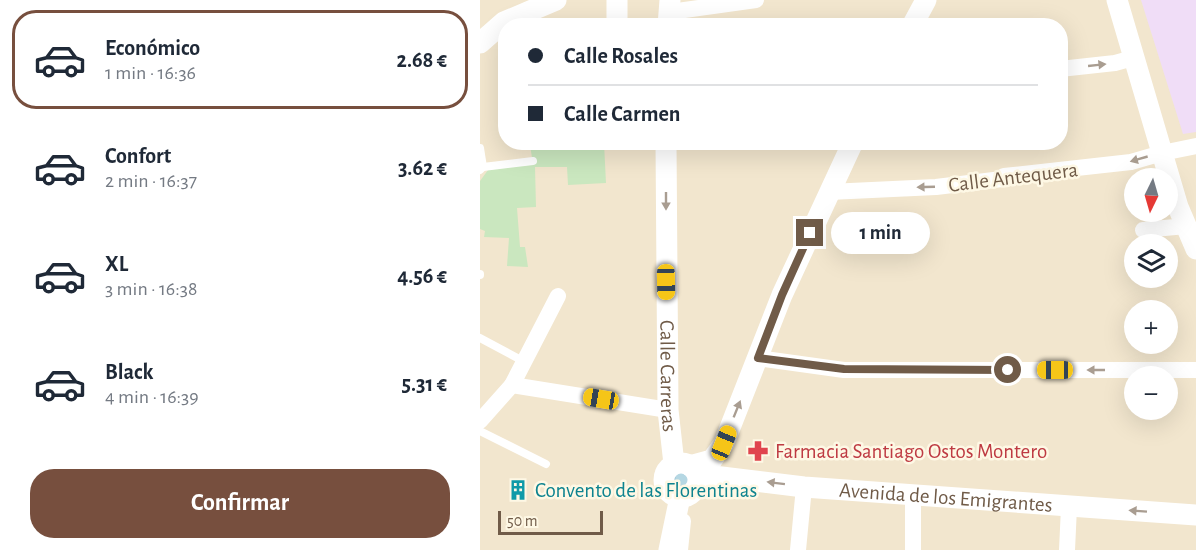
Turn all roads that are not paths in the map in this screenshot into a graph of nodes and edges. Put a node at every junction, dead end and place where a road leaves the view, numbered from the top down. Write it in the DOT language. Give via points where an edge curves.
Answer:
graph roads {
  1 [pos="556,0"];
  2 [pos="617,0"];
  3 [pos="756,0"];
  4 [pos="926,0"];
  5 [pos="1117,0"];
  6 [pos="670,12"];
  7 [pos="513,18"];
  8 [pos="617,18"];
  9 [pos="916,18"];
  10 [pos="498,27"];
  11 [pos="480,43"];
  12 [pos="1133,58"];
  13 [pos="1068,68"];
  14 [pos="1196,146"];
  15 [pos="480,148"];
  16 [pos="666,150"];
  17 [pos="849,150"];
  18 [pos="1162,153"];
  19 [pos="532,161"];
  20 [pos="482,169"];
  21 [pos="829,192"];
  22 [pos="1186,226"];
  23 [pos="1143,230"];
  24 [pos="1196,249"];
  25 [pos="558,296"];
  26 [pos="480,338"];
  27 [pos="758,358"];
  28 [pos="523,361"];
  29 [pos="1196,370"];
  30 [pos="512,385"];
  31 [pos="669,410"];
  32 [pos="480,421"];
  33 [pos="480,431"];
  34 [pos="546,464"];
  35 [pos="687,468"];
  36 [pos="804,487"];
  37 [pos="913,495"];
  38 [pos="683,497"];
  39 [pos="1069,507"];
  40 [pos="1196,515"];
  41 [pos="669,550"];
  42 [pos="680,550"];
  43 [pos="798,550"];
  44 [pos="913,550"];
  45 [pos="1067,550"];
  1 -- 7 [label="street"];
  2 -- 8 [label="street"];
  3 -- 6 [label="street"];
  4 -- 9 [label="street"];
  5 -- 12 [label="street"];
  10 -- 11 [label="street"];
  13 -- 12 [label="street, one-way"];
  12 -- 18 [label="street"];
  14 -- 18 [label="street, Calle Antequera"];
  15 -- 20 [label="lane"];
  16 -- 31 [label="street, Calle Carreras, one-way"];
  17 -- 21 [label="street"];
  18 -- 21 [label="street, Calle Antequera, one-way" via="1131,162 936,187"];
  18 -- 22 [label="street"];
  19 -- 20 [label="lane"];
  21 -- 27 [label="street"];
  22 -- 23 [label="street"];
  22 -- 24 [label="street"];
  25 -- 28 [label="street"];
  26 -- 28 [label="lane"];
  29 -- 27 [label="street, one-way" via="844,369"];
  35 -- 27 [label="street, one-way" via="712,460 724,443"];
  28 -- 30 [label="street"];
  30 -- 31 [label="street"];
  30 -- 32 [label="street"];
  31 -- 35 [label="street, Calle Carreras"];
  33 -- 34 [label="lane"];
  36 -- 35 [label="street, Avenida de los Emigrantes, one-way"];
  35 -- 38 [label="street" via="698,485"];
  35 -- 38 [label="street" via="665,472 664,484 669,493"];
  36 -- 37 [label="street, Avenida de los Emigrantes"];
  36 -- 43 [label="street"];
  37 -- 39 [label="street, Avenida de los Emigrantes"];
  37 -- 44 [label="street"];
  38 -- 41 [label="street"];
  38 -- 42 [label="street"];
  40 -- 39 [label="street, Avenida de los Emigrantes, one-way"];
  39 -- 45 [label="street"];
}
